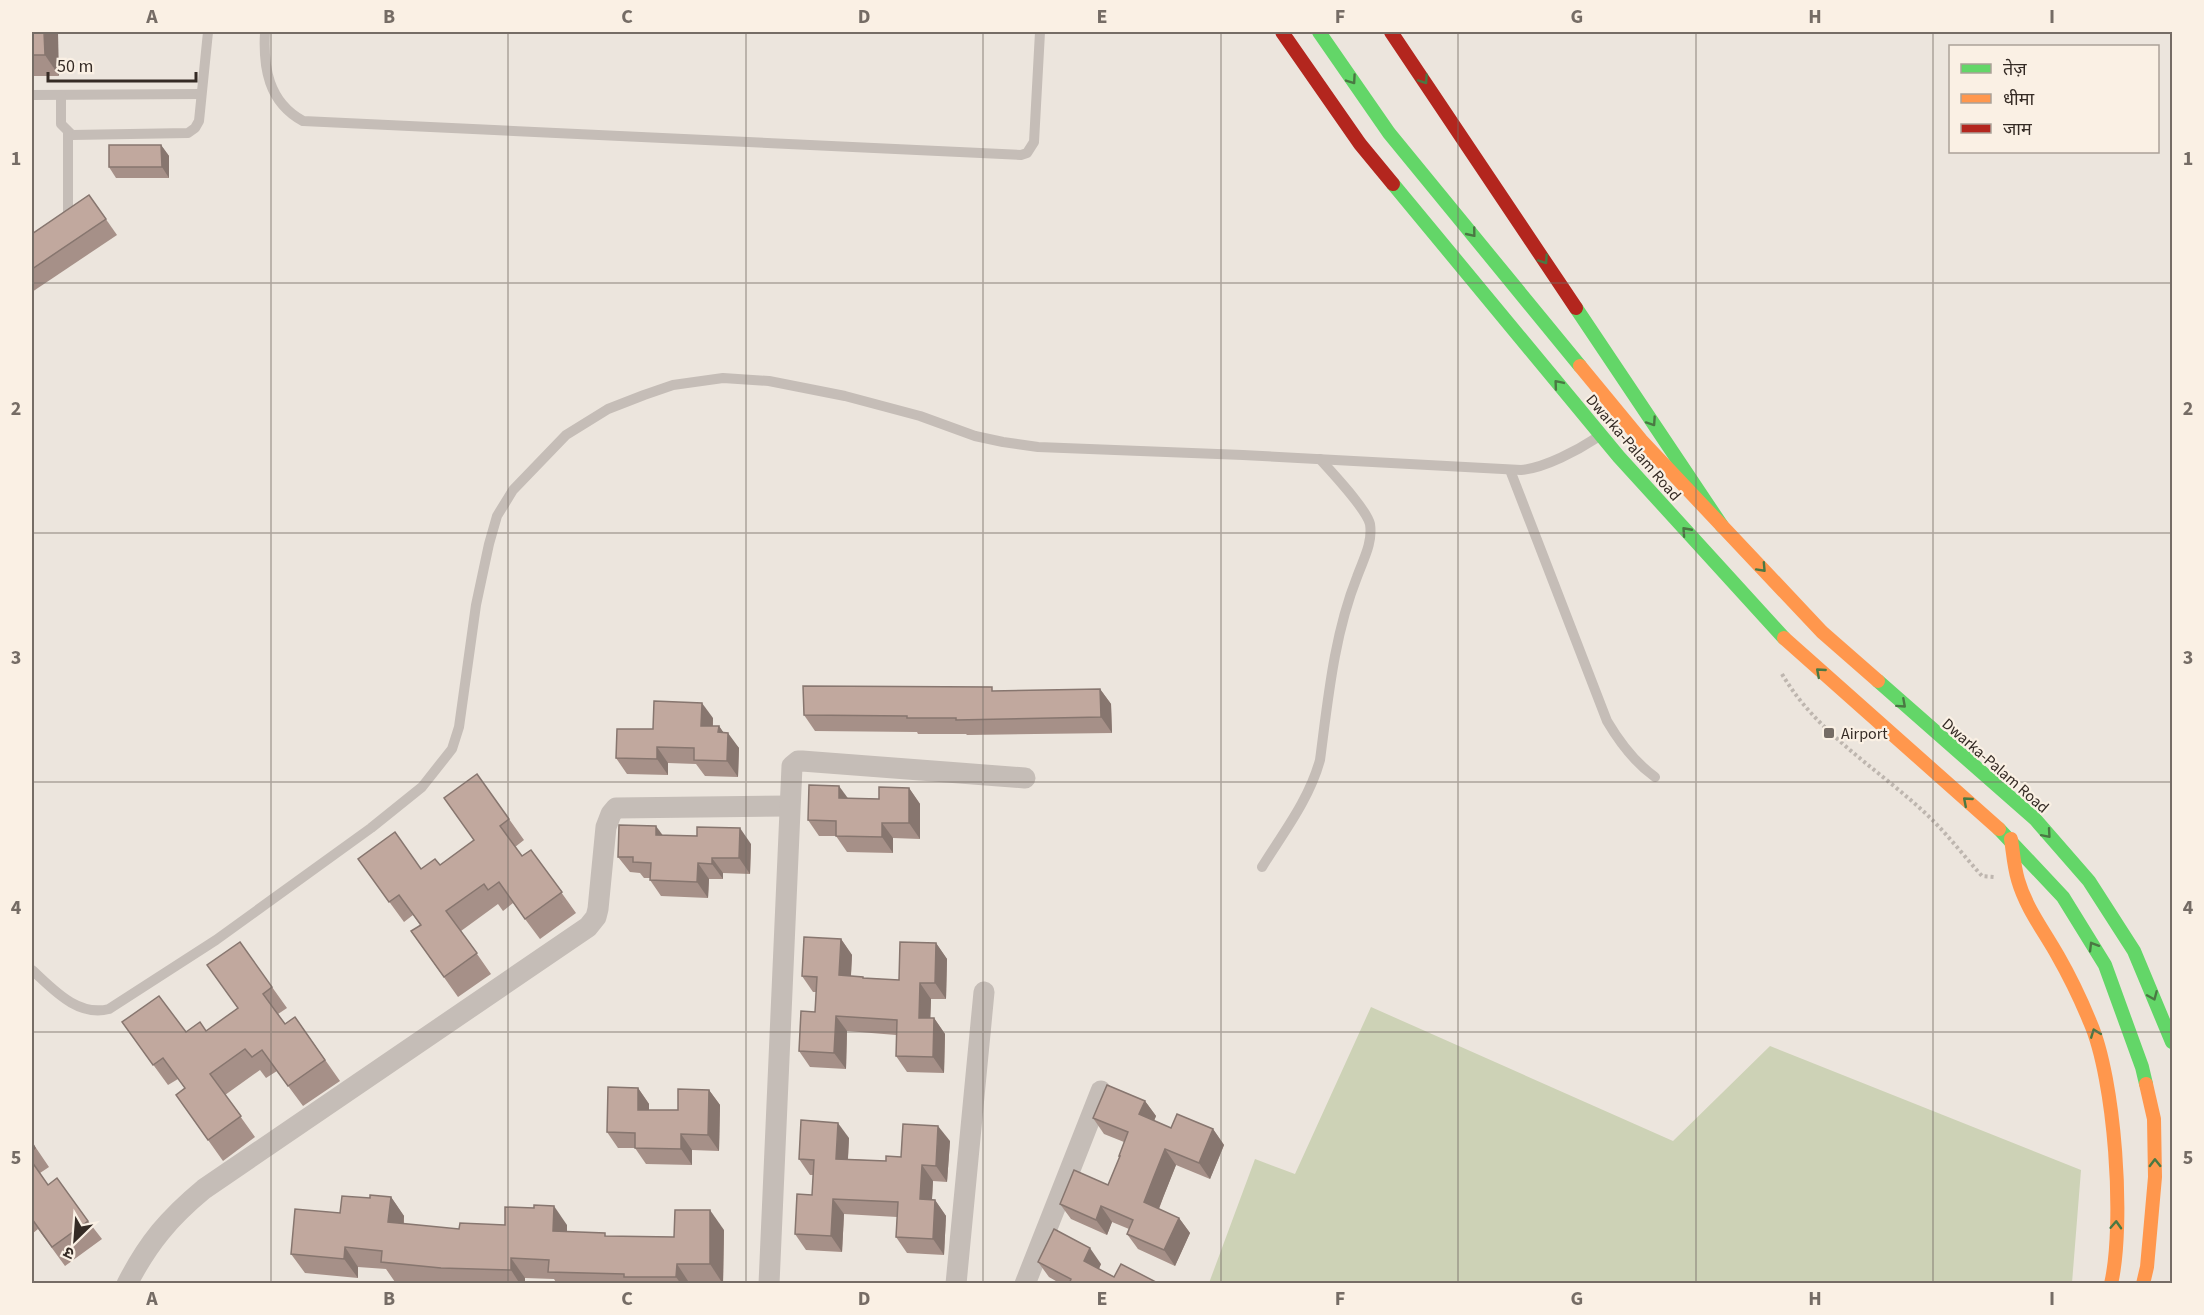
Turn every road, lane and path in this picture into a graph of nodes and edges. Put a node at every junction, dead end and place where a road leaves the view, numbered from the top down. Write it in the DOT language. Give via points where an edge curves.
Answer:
graph roads {
  1 [pos="208,32"];
  2 [pos="265,32"];
  3 [pos="1040,32"];
  4 [pos="1282,32"];
  5 [pos="1319,32"];
  6 [pos="1391,32"];
  7 [pos="201,94"];
  8 [pos="32,95"];
  9 [pos="61,95"];
  10 [pos="68,133"];
  11 [pos="50,230"];
  12 [pos="1600,435"];
  13 [pos="1320,459"];
  14 [pos="1510,470"];
  15 [pos="1722,526"];
  16 [pos="1655,777"];
  17 [pos="1025,778"];
  18 [pos="788,806"];
  19 [pos="2011,839"];
  20 [pos="1262,867"];
  21 [pos="32,970"];
  22 [pos="984,992"];
  23 [pos="2172,1042"];
  24 [pos="1101,1091"];
  25 [pos="127,1284"];
  26 [pos="769,1284"];
  27 [pos="956,1284"];
  28 [pos="1025,1284"];
  29 [pos="2111,1284"];
  30 [pos="2143,1284"];
  1 -- 7 [label="lane"];
  2 -- 3 [label="lane" via="264,52 273,92 282,106 303,121 1009,155 1027,153 1034,141"];
  12 -- 4 [label="main road, Dwarka-Palam Road, one-way" via="1359,144"];
  5 -- 15 [label="main road, one-way" via="1396,141 1641,440"];
  6 -- 15 [label="main road, one-way"];
  7 -- 9 [label="lane"];
  7 -- 10 [label="lane" via="197,124 188,133"];
  8 -- 9 [label="lane"];
  9 -- 10 [label="lane" via="61,124"];
  10 -- 11 [label="lane" via="68,217"];
  12 -- 14 [label="lane" via="1536,467"];
  19 -- 12 [label="main road, Dwarka-Palam Road, one-way" via="1793,648"];
  13 -- 14 [label="lane"];
  13 -- 20 [label="lane" via="1364,512 1371,535 1343,618 1316,774"];
  13 -- 21 [label="lane" via="1014,444 845,396 769,381 723,378 673,385 608,409 566,435 513,490 497,516 476,605 459,727 452,748 422,787 216,940 109,1009 99,1012 76,1006"];
  14 -- 16 [label="lane" via="1607,721 1632,758"];
  15 -- 23 [label="main road, Dwarka-Palam Road, one-way" via="1822,632 2035,819 2089,881 2134,951"];
  17 -- 18 [label="street" via="798,761 790,770"];
  18 -- 25 [label="street" via="616,808 606,827 598,909 588,927 204,1189 159,1232"];
  18 -- 26 [label="street"];
  29 -- 19 [label="main road, one-way" via="2117,1200 2101,1050 2059,958 2028,904 2018,878"];
  30 -- 19 [label="main road, Dwarka-Palam Road, one-way" via="2155,1177 2154,1119 2142,1067 2105,965 2063,897"];
  22 -- 27 [label="street"];
  24 -- 28 [label="street"];
}
